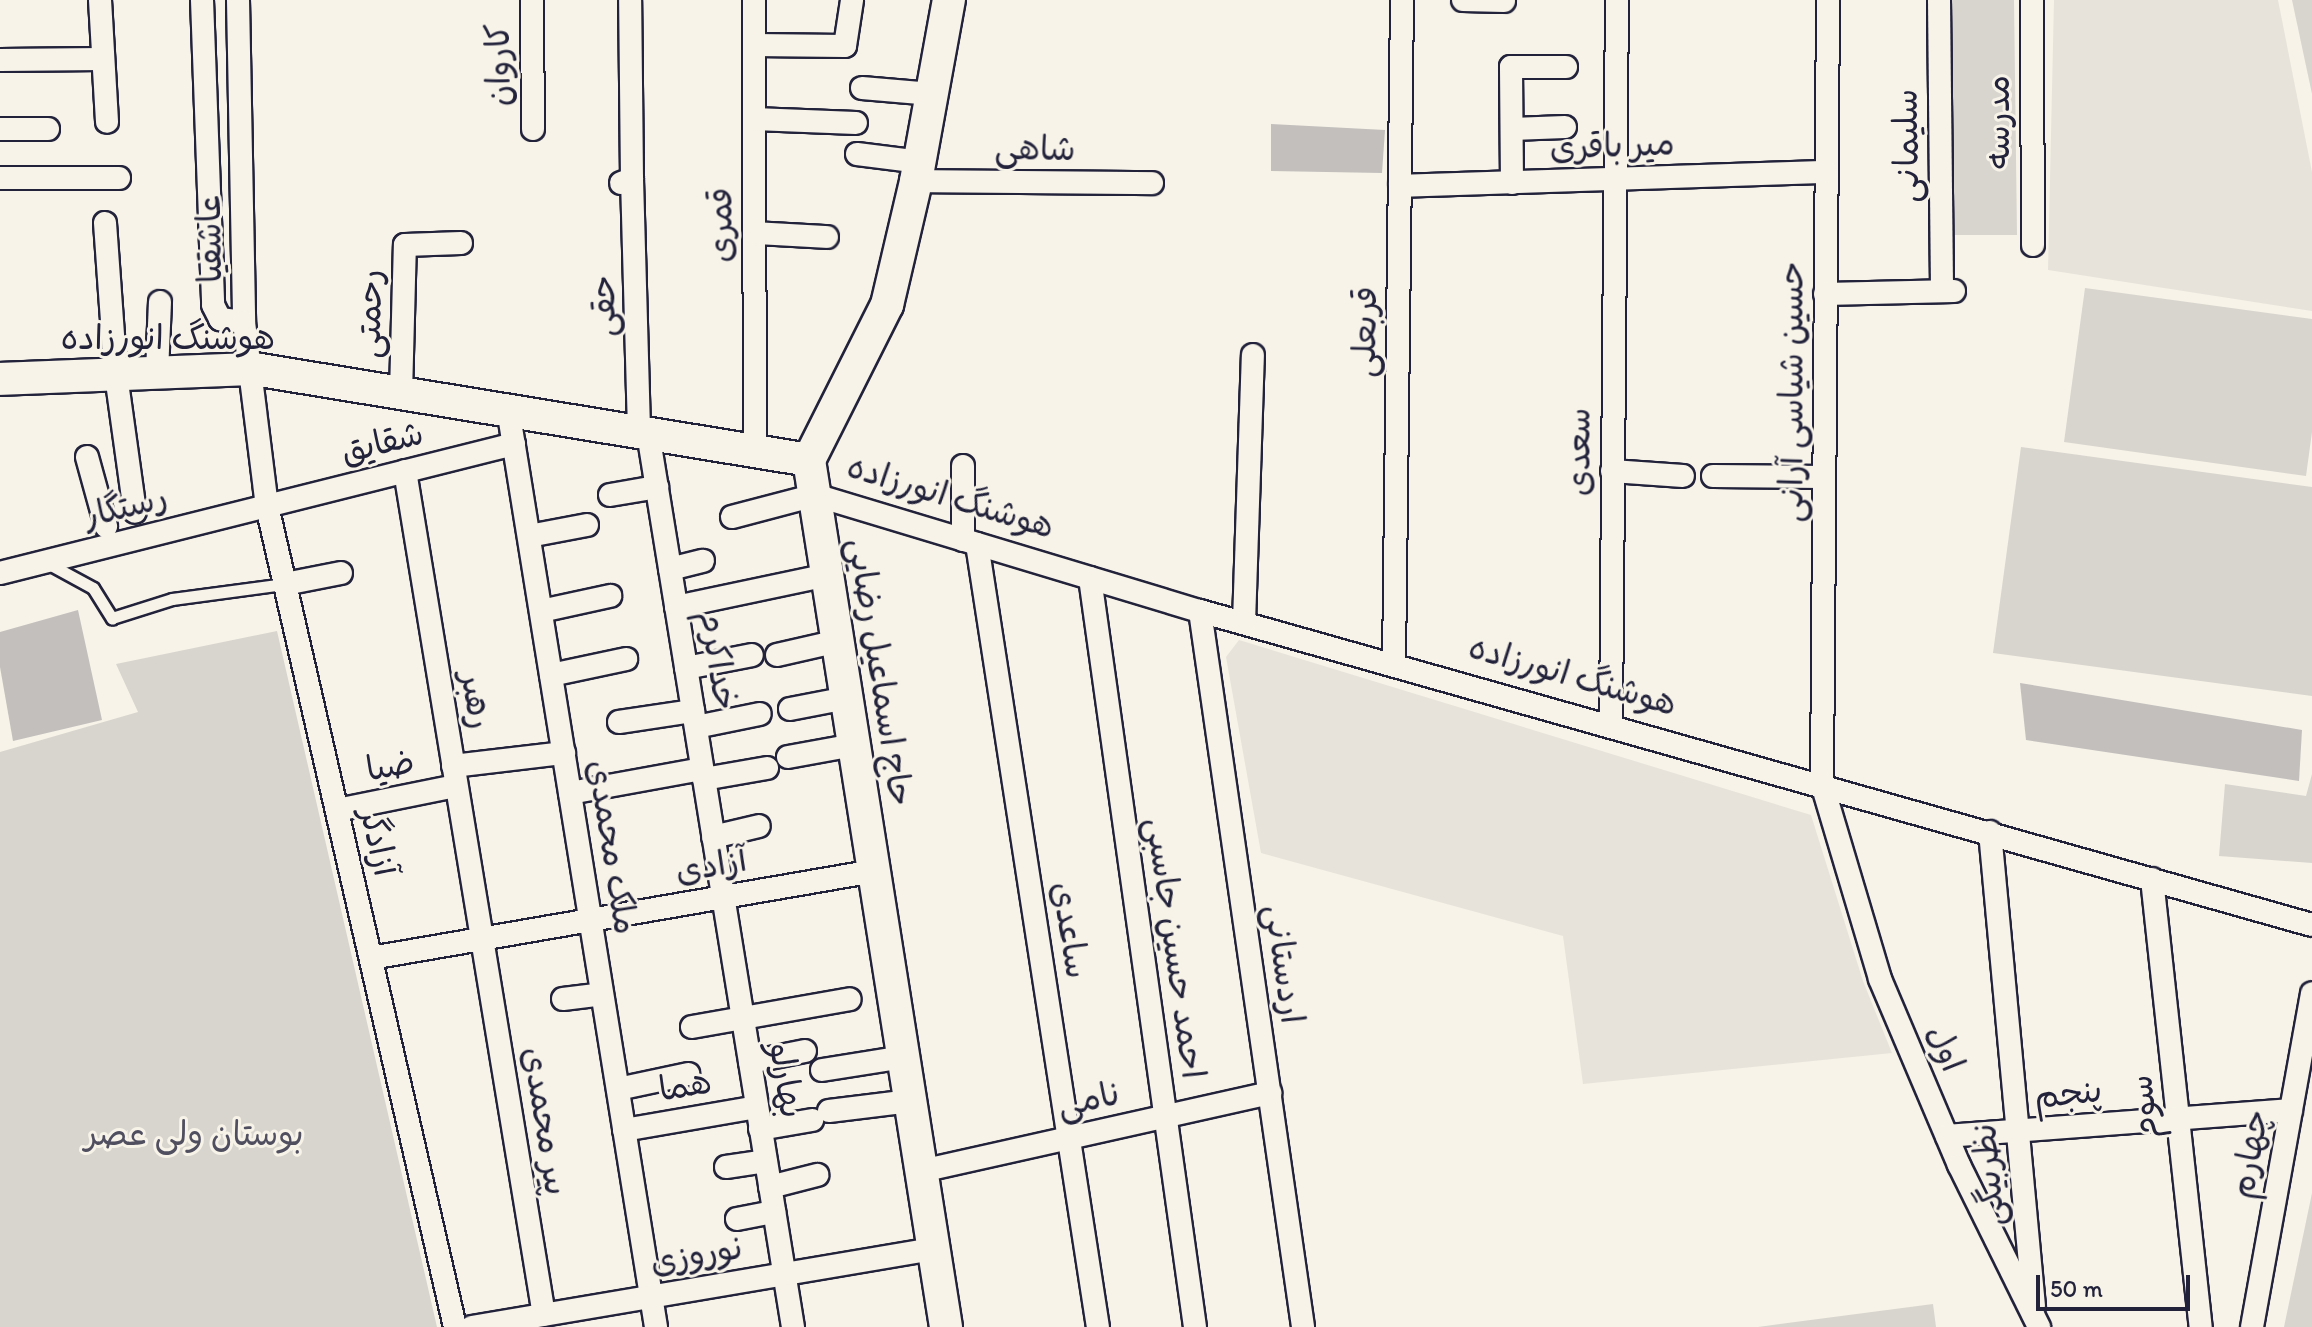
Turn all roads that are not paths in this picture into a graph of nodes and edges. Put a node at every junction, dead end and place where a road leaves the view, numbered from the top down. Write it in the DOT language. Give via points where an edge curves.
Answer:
graph roads {
  1 [pos="100,0"];
  2 [pos="202,0"];
  3 [pos="238,0"];
  4 [pos="532,0"];
  5 [pos="630,0"];
  6 [pos="754,0"];
  7 [pos="852,0"];
  8 [pos="949,0"];
  9 [pos="1402,0"];
  10 [pos="1463,0"];
  11 [pos="1617,0"];
  12 [pos="1828,0"];
  13 [pos="1939,0"];
  14 [pos="2032,0"];
  15 [pos="1504,1"];
  16 [pos="754,45"];
  17 [pos="102,59"];
  18 [pos="0,60"];
  19 [pos="1566,67"];
  20 [pos="862,88"];
  21 [pos="932,94"];
  22 [pos="754,119"];
  23 [pos="107,122"];
  24 [pos="856,123"];
  25 [pos="1565,127"];
  26 [pos="0,129"];
  27 [pos="48,129"];
  28 [pos="533,129"];
  29 [pos="1512,129"];
  30 [pos="857,154"];
  31 [pos="918,172"];
  32 [pos="1826,172"];
  33 [pos="0,178"];
  34 [pos="119,178"];
  35 [pos="1613,179"];
  36 [pos="1152,183"];
  37 [pos="1512,183"];
  38 [pos="1400,186"];
  39 [pos="105,223"];
  40 [pos="755,233"];
  41 [pos="827,237"];
  42 [pos="461,243"];
  43 [pos="2033,245"];
  44 [pos="1825,294"];
  45 [pos="160,302"];
  46 [pos="244,322"];
  47 [pos="1253,355"];
  48 [pos="254,369"];
  49 [pos="157,373"];
  50 [pos="116,375"];
  51 [pos="0,379"];
  52 [pos="401,394"];
  53 [pos="508,409"];
  54 [pos="644,432"];
  55 [pos="514,444"];
  56 [pos="755,450"];
  57 [pos="87,457"];
  58 [pos="809,460"];
  59 [pos="963,466"];
  60 [pos="405,471"];
  61 [pos="1612,471"];
  62 [pos="1683,476"];
  63 [pos="1713,476"];
  64 [pos="1824,477"];
  65 [pos="657,487"];
  66 [pos="610,495"];
  67 [pos="815,495"];
  68 [pos="99,500"];
  69 [pos="267,506"];
  70 [pos="732,517"];
  71 [pos="587,525"];
  72 [pos="106,526"];
  73 [pos="529,536"];
  74 [pos="970,542"];
  75 [pos="703,561"];
  76 [pos="45,562"];
  77 [pos="670,569"];
  78 [pos="0,573"];
  79 [pos="341,573"];
  80 [pos="828,575"];
  81 [pos="1090,578"];
  82 [pos="285,584"];
  83 [pos="610,596"];
  84 [pos="676,607"];
  85 [pos="541,611"];
  86 [pos="1200,611"];
  87 [pos="1244,623"];
  88 [pos="838,641"];
  89 [pos="752,655"];
  90 [pos="777,655"];
  91 [pos="626,659"];
  92 [pos="1394,664"];
  93 [pos="686,668"];
  94 [pos="551,675"];
  95 [pos="847,698"];
  96 [pos="790,709"];
  97 [pos="760,714"];
  98 [pos="694,719"];
  99 [pos="619,722"];
  100 [pos="1611,725"];
  101 [pos="854,745"];
  102 [pos="564,753"];
  103 [pos="788,757"];
  104 [pos="767,768"];
  105 [pos="703,774"];
  106 [pos="455,776"];
  107 [pos="1822,784"];
  108 [pos="570,793"];
  109 [pos="337,810"];
  110 [pos="759,826"];
  111 [pos="1990,832"];
  112 [pos="713,837"];
  113 [pos="874,871"];
  114 [pos="2152,879"];
  115 [pos="723,897"];
  116 [pos="590,920"];
  117 [pos="2312,925"];
  118 [pos="482,939"];
  119 [pos="371,958"];
  120 [pos="2312,993"];
  121 [pos="602,994"];
  122 [pos="563,999"];
  123 [pos="850,999"];
  124 [pos="742,1016"];
  125 [pos="692,1027"];
  126 [pos="805,1051"];
  127 [pos="903,1057"];
  128 [pos="750,1062"];
  129 [pos="822,1070"];
  130 [pos="688,1074"];
  131 [pos="618,1089"];
  132 [pos="1270,1093"];
  133 [pos="910,1101"];
  134 [pos="2291,1110"];
  135 [pos="1165,1116"];
  136 [pos="759,1118"];
  137 [pos="2178,1118"];
  138 [pos="624,1130"];
  139 [pos="2018,1132"];
  140 [pos="1947,1136"];
  141 [pos="1069,1138"];
  142 [pos="766,1161"];
  143 [pos="726,1167"];
  144 [pos="921,1171"];
  145 [pos="817,1175"];
  146 [pos="770,1187"];
  147 [pos="774,1212"];
  148 [pos="737,1219"];
  149 [pos="934,1249"];
  150 [pos="784,1274"];
  151 [pos="651,1297"];
  152 [pos="544,1315"];
  153 [pos="2037,1325"];
  154 [pos="455,1327"];
  155 [pos="472,1327"];
  156 [pos="656,1327"];
  157 [pos="793,1327"];
  158 [pos="946,1327"];
  159 [pos="1098,1327"];
  160 [pos="1195,1327"];
  161 [pos="1303,1327"];
  162 [pos="2201,1327"];
  163 [pos="2252,1327"];
  1 -- 17 [label="street"];
  2 -- 46 [label="street, عاشقیا" via="213,305 220,319"];
  3 -- 46 [label="street, عاشقیا"];
  4 -- 28 [label="street, کاروان"];
  5 -- 54 [label="street, حقی" via="626,181"];
  6 -- 16 [label="street, قمری"];
  7 -- 16 [label="street" via="845,46"];
  8 -- 21 [label="main road"];
  9 -- 38 [label="street, قربعلی"];
  10 -- 15 [label="street"];
  11 -- 35 [label="street, سعدی"];
  12 -- 32 [label="street, حسین شیاسی آرانی"];
  13 -- 44 [label="street, سلیمانی" via="1948,291"];
  14 -- 43 [label="street, مدرسه"];
  16 -- 22 [label="street, قمری"];
  17 -- 18 [label="street"];
  17 -- 23 [label="street"];
  19 -- 29 [label="street" via="1511,67"];
  20 -- 21 [label="street"];
  21 -- 31 [label="main road"];
  22 -- 24 [label="street"];
  22 -- 40 [label="street, قمری"];
  25 -- 29 [label="street"];
  26 -- 27 [label="street"];
  29 -- 37 [label="street"];
  30 -- 31 [label="street, شاهی"];
  31 -- 36 [label="street, شاهی"];
  31 -- 58 [label="main road" via="887,305"];
  32 -- 35 [label="street, میر باقری"];
  32 -- 44 [label="street, حسین شیاسی آرانی"];
  33 -- 34 [label="street"];
  35 -- 37 [label="street, میر باقری"];
  35 -- 61 [label="street, سعدی"];
  37 -- 38 [label="street, میر باقری"];
  38 -- 92 [label="street, قربعلی"];
  39 -- 50 [label="street"];
  40 -- 41 [label="street"];
  40 -- 56 [label="street, قمری"];
  42 -- 52 [label="street, رحمتی" via="405,245"];
  44 -- 64 [label="street, حسین شیاسی آرانی"];
  45 -- 49 [label="street"];
  46 -- 48 [label="street, آزادگر"];
  47 -- 87 [label="street"];
  48 -- 49 [label="main road, هوشنگ انورزاده"];
  48 -- 52 [label="main road, هوشنگ انورزاده"];
  48 -- 69 [label="street, آزادگر"];
  49 -- 50 [label="main road, هوشنگ انورزاده"];
  50 -- 51 [label="main road, هوشنگ انورزاده"];
  50 -- 68 [label="street" via="133,501"];
  52 -- 53 [label="main road, هوشنگ انورزاده"];
  53 -- 54 [label="main road, هوشنگ انورزاده"];
  53 -- 55 [label="street, ملک محمدی"];
  54 -- 56 [label="main road, هوشنگ انورزاده"];
  54 -- 65 [label="street, خداکرم"];
  55 -- 60 [label="street, شقایق"];
  55 -- 73 [label="street, ملک محمدی"];
  56 -- 58 [label="main road, هوشنگ انورزاده"];
  57 -- 68 [label="street"];
  58 -- 67 [label="main road, حاج اسماعیل رضایی"];
  59 -- 74 [label="street, ساعدی"];
  60 -- 69 [label="street, شقایق"];
  60 -- 106 [label="street, رهبر"];
  61 -- 62 [label="street"];
  61 -- 100 [label="street, سعدی"];
  63 -- 64 [label="street"];
  64 -- 107 [label="street, حسین شیاسی آرانی"];
  65 -- 66 [label="street"];
  65 -- 77 [label="street, خداکرم"];
  67 -- 70 [label="street"];
  67 -- 74 [label="street, هوشنگ انورزاده"];
  67 -- 80 [label="main road, حاج اسماعیل رضایی"];
  68 -- 72 [label="street"];
  69 -- 76 [label="street, رستگار"];
  69 -- 82 [label="street, آزادگر"];
  71 -- 73 [label="street"];
  73 -- 85 [label="street, ملک محمدی"];
  74 -- 81 [label="street, هوشنگ انورزاده"];
  74 -- 141 [label="street, ساعدی"];
  75 -- 77 [label="street"];
  76 -- 78 [label="street, رستگار"];
  76 -- 82 [label="lane" via="93,588 112,618 172,599"];
  77 -- 84 [label="street, خداکرم"];
  79 -- 82 [label="street"];
  80 -- 84 [label="street"];
  80 -- 88 [label="main road, حاج اسماعیل رضایی"];
  81 -- 86 [label="street, هوشنگ انورزاده"];
  81 -- 135 [label="street, احمد حسین جاسبی"];
  82 -- 109 [label="street, آزادگر"];
  83 -- 85 [label="street"];
  84 -- 93 [label="street, خداکرم"];
  85 -- 94 [label="street, ملک محمدی"];
  86 -- 87 [label="street, هوشنگ انورزاده"];
  86 -- 132 [label="street, اردستانی"];
  87 -- 92 [label="street, هوشنگ انورزاده"];
  88 -- 90 [label="street"];
  88 -- 95 [label="main road, حاج اسماعیل رضایی"];
  89 -- 93 [label="street"];
  91 -- 94 [label="street"];
  92 -- 100 [label="street, هوشنگ انورزاده"];
  93 -- 98 [label="street, خداکرم"];
  94 -- 102 [label="street, ملک محمدی"];
  95 -- 96 [label="street"];
  95 -- 101 [label="main road, حاج اسماعیل رضایی"];
  97 -- 98 [label="street"];
  98 -- 99 [label="street"];
  98 -- 105 [label="street, خداکرم"];
  100 -- 107 [label="street, هوشنگ انورزاده"];
  101 -- 103 [label="street"];
  101 -- 113 [label="main road, حاج اسماعیل رضایی"];
  102 -- 106 [label="street, ضیا"];
  102 -- 108 [label="street, ملک محمدی"];
  104 -- 105 [label="street"];
  105 -- 108 [label="street"];
  105 -- 112 [label="street, خداکرم"];
  106 -- 109 [label="street, ضیا"];
  106 -- 118 [label="street, رهبر"];
  107 -- 111 [label="street, هوشنگ انورزاده"];
  107 -- 140 [label="street, اول" via="1880,979"];
  108 -- 116 [label="street, ملک محمدی"];
  109 -- 119 [label="street, آزادگر"];
  110 -- 112 [label="street"];
  111 -- 114 [label="street, هوشنگ انورزاده"];
  111 -- 139 [label="street, نظربیگی"];
  112 -- 115 [label="street, خداکرم"];
  113 -- 115 [label="street, آزادی"];
  113 -- 127 [label="main road, حاج اسماعیل رضایی"];
  114 -- 117 [label="street, هوشنگ انورزاده"];
  114 -- 137 [label="street, سوم"];
  115 -- 116 [label="street, آزادی"];
  115 -- 124 [label="street, بهارلو"];
  116 -- 118 [label="street, آزادی"];
  116 -- 121 [label="street, ملک محمدی"];
  118 -- 119 [label="street, آزادی"];
  118 -- 152 [label="street, پیر محمدی"];
  119 -- 154 [label="street, آزادگر"];
  120 -- 134 [label="street, چهارم"];
  121 -- 122 [label="street"];
  121 -- 131 [label="street, ملک محمدی"];
  123 -- 124 [label="street"];
  124 -- 125 [label="street"];
  124 -- 128 [label="street, بهارلو"];
  126 -- 128 [label="street"];
  127 -- 129 [label="street"];
  127 -- 133 [label="main road, حاج اسماعیل رضایی"];
  128 -- 136 [label="street, بهارلو"];
  130 -- 131 [label="street"];
  131 -- 138 [label="street, ملک محمدی"];
  132 -- 135 [label="street, نامی"];
  132 -- 161 [label="street, اردستانی"];
  133 -- 136 [label="street, هما" via="820,1116"];
  133 -- 144 [label="main road, حاج اسماعیل رضایی"];
  134 -- 137 [label="street, پنجم"];
  134 -- 163 [label="street, چهارم"];
  135 -- 141 [label="street, نامی"];
  135 -- 160 [label="street, احمد حسین جاسبی"];
  136 -- 138 [label="street, هما"];
  136 -- 142 [label="street, بهارلو"];
  137 -- 139 [label="street, پنجم"];
  137 -- 162 [label="street, سوم"];
  138 -- 151 [label="street, ملک محمدی"];
  139 -- 140 [label="street, پنجم"];
  139 -- 153 [label="street, نظربیگی"];
  140 -- 153 [label="street, اول"];
  141 -- 144 [label="street, نامی"];
  141 -- 159 [label="street, ساعدی"];
  142 -- 143 [label="street"];
  142 -- 146 [label="street, بهارلو"];
  144 -- 149 [label="main road, حاج اسماعیل رضایی"];
  145 -- 146 [label="street"];
  146 -- 147 [label="street, بهارلو"];
  147 -- 148 [label="street"];
  147 -- 150 [label="street, بهارلو"];
  149 -- 150 [label="street, نوروزی"];
  149 -- 158 [label="main road, حاج اسماعیل رضایی"];
  150 -- 151 [label="street, نوروزی"];
  150 -- 157 [label="street, بهارلو"];
  151 -- 152 [label="street, نوروزی"];
  151 -- 156 [label="street, ملک محمدی"];
  152 -- 155 [label="street, نوروزی"];
}
